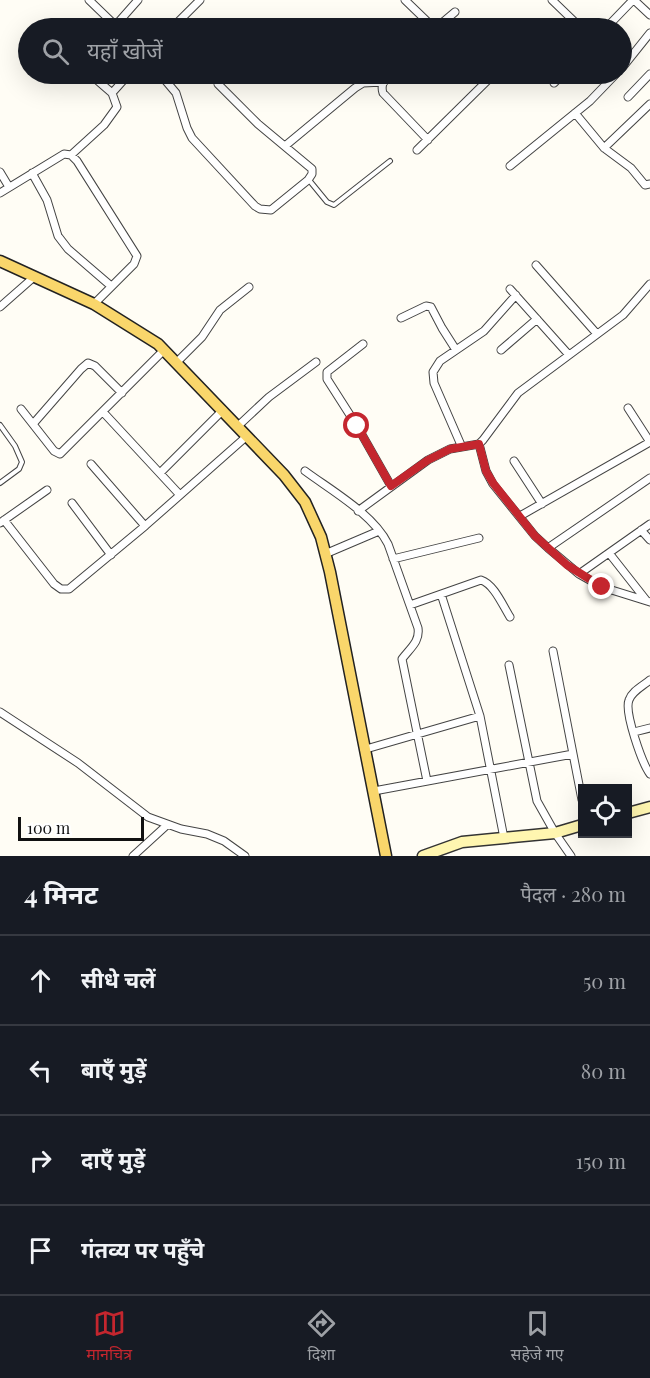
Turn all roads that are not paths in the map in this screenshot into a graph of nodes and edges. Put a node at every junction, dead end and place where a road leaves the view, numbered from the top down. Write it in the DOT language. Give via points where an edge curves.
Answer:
graph roads {
  1 [pos="89,0"];
  2 [pos="138,0"];
  3 [pos="200,0"];
  4 [pos="552,0"];
  5 [pos="633,0"];
  6 [pos="410,2"];
  7 [pos="455,12"];
  8 [pos="650,15"];
  9 [pos="107,18"];
  10 [pos="123,18"];
  11 [pos="182,18"];
  12 [pos="425,18"];
  13 [pos="448,18"];
  14 [pos="571,18"];
  15 [pos="616,18"];
  16 [pos="650,33"];
  17 [pos="632,55"];
  18 [pos="650,74"];
  19 [pos="102,84"];
  20 [pos="120,84"];
  21 [pos="168,84"];
  22 [pos="218,84"];
  23 [pos="361,84"];
  24 [pos="383,84"];
  25 [pos="484,84"];
  26 [pos="606,84"];
  27 [pos="112,93"];
  28 [pos="628,97"];
  29 [pos="650,104"];
  30 [pos="575,113"];
  31 [pos="428,140"];
  32 [pos="285,146"];
  33 [pos="604,148"];
  34 [pos="417,150"];
  35 [pos="71,155"];
  36 [pos="390,162"];
  37 [pos="510,166"];
  38 [pos="0,172"];
  39 [pos="32,173"];
  40 [pos="308,180"];
  41 [pos="650,184"];
  42 [pos="9,187"];
  43 [pos="0,193"];
  44 [pos="0,261"];
  45 [pos="536,265"];
  46 [pos="34,277"];
  47 [pos="650,284"];
  48 [pos="111,286"];
  49 [pos="249,287"];
  50 [pos="510,289"];
  51 [pos="516,295"];
  52 [pos="94,304"];
  53 [pos="0,307"];
  54 [pos="401,318"];
  55 [pos="537,319"];
  56 [pos="597,334"];
  57 [pos="363,344"];
  58 [pos="164,350"];
  59 [pos="456,350"];
  60 [pos="501,350"];
  61 [pos="569,355"];
  62 [pos="177,362"];
  63 [pos="316,362"];
  64 [pos="122,393"];
  65 [pos="628,408"];
  66 [pos="21,409"];
  67 [pos="223,410"];
  68 [pos="103,412"];
  69 [pos="33,423"];
  70 [pos="0,425"];
  71 [pos="238,426"];
  72 [pos="248,436"];
  73 [pos="650,442"];
  74 [pos="479,444"];
  75 [pos="462,446"];
  76 [pos="514,461"];
  77 [pos="91,464"];
  78 [pos="305,471"];
  79 [pos="160,473"];
  80 [pos="650,478"];
  81 [pos="0,483"];
  82 [pos="391,486"];
  83 [pos="47,490"];
  84 [pos="180,495"];
  85 [pos="72,503"];
  86 [pos="542,504"];
  87 [pos="358,511"];
  88 [pos="520,516"];
  89 [pos="2,522"];
  90 [pos="650,524"];
  91 [pos="145,526"];
  92 [pos="641,530"];
  93 [pos="380,531"];
  94 [pos="479,538"];
  95 [pos="650,540"];
  96 [pos="548,548"];
  97 [pos="609,553"];
  98 [pos="325,554"];
  99 [pos="111,555"];
  100 [pos="393,560"];
  101 [pos="579,574"];
  102 [pos="441,594"];
  103 [pos="648,601"];
  104 [pos="410,605"];
  105 [pos="510,617"];
  106 [pos="553,651"];
  107 [pos="509,665"];
  108 [pos="650,680"];
  109 [pos="0,712"];
  110 [pos="480,716"];
  111 [pos="650,728"];
  112 [pos="634,732"];
  113 [pos="417,734"];
  114 [pos="366,749"];
  115 [pos="573,754"];
  116 [pos="528,761"];
  117 [pos="490,769"];
  118 [pos="650,774"];
  119 [pos="427,781"];
  120 [pos="579,784"];
  121 [pos="374,791"];
  122 [pos="650,807"];
  123 [pos="632,812"];
  124 [pos="167,825"];
  125 [pos="578,826"];
  126 [pos="555,833"];
  127 [pos="504,838"];
  128 [pos="133,856"];
  129 [pos="245,856"];
  130 [pos="386,856"];
  131 [pos="423,856"];
  132 [pos="571,856"];
  1 -- 9 [label="street"];
  2 -- 10 [label="street"];
  3 -- 11 [label="street"];
  4 -- 14 [label="street"];
  5 -- 8 [label="street"];
  5 -- 15 [label="street"];
  6 -- 12 [label="street"];
  7 -- 13 [label="street"];
  16 -- 17 [label="street"];
  18 -- 28 [label="street"];
  19 -- 27 [label="street"];
  20 -- 27 [label="street"];
  21 -- 40 [label="street" via="176,93 192,138 255,206 271,210"];
  22 -- 32 [label="street"];
  23 -- 32 [label="street"];
  24 -- 31 [label="street" via="387,99"];
  25 -- 31 [label="street"];
  26 -- 30 [label="street"];
  27 -- 35 [label="street" via="117,102 115,112"];
  29 -- 33 [label="street"];
  30 -- 33 [label="street"];
  30 -- 37 [label="street"];
  31 -- 34 [label="street"];
  32 -- 40 [label="street" via="312,169"];
  33 -- 41 [label="street" via="631,168 642,183"];
  35 -- 39 [label="street" via="64,154"];
  35 -- 48 [label="street" via="137,256"];
  36 -- 40 [label="lane" via="334,205"];
  38 -- 42 [label="street"];
  39 -- 42 [label="street"];
  39 -- 48 [label="street" via="47,200 58,236"];
  42 -- 43 [label="street"];
  44 -- 46 [label="main road"];
  45 -- 56 [label="street"];
  46 -- 52 [label="main road"];
  46 -- 53 [label="street"];
  47 -- 56 [label="street" via="623,315"];
  48 -- 52 [label="street"];
  49 -- 62 [label="street" via="220,310 202,337"];
  50 -- 51 [label="street"];
  51 -- 55 [label="street"];
  51 -- 59 [label="street" via="484,331"];
  52 -- 58 [label="main road"];
  54 -- 59 [label="street" via="431,306"];
  55 -- 60 [label="street"];
  55 -- 61 [label="street"];
  56 -- 61 [label="street"];
  57 -- 82 [label="street" via="326,375"];
  58 -- 62 [label="main road"];
  58 -- 64 [label="street"];
  59 -- 75 [label="street" via="440,361 433,377"];
  61 -- 74 [label="street" via="518,393"];
  62 -- 67 [label="main road"];
  63 -- 71 [label="street"];
  64 -- 68 [label="street"];
  64 -- 69 [label="street" via="88,363"];
  65 -- 73 [label="street"];
  66 -- 69 [label="street"];
  67 -- 71 [label="main road"];
  67 -- 79 [label="street"];
  68 -- 69 [label="street" via="60,454"];
  68 -- 79 [label="street"];
  70 -- 81 [label="lane" via="22,462"];
  71 -- 72 [label="main road"];
  72 -- 84 [label="street"];
  72 -- 98 [label="main road" via="304,502"];
  73 -- 86 [label="street"];
  74 -- 75 [label="street"];
  74 -- 88 [label="street" via="486,471"];
  75 -- 82 [label="street" via="428,460"];
  76 -- 86 [label="street"];
  77 -- 91 [label="street"];
  78 -- 87 [label="street"];
  79 -- 84 [label="street"];
  80 -- 96 [label="street"];
  82 -- 87 [label="street"];
  83 -- 89 [label="street"];
  84 -- 91 [label="street"];
  85 -- 99 [label="street"];
  86 -- 88 [label="street"];
  87 -- 93 [label="street"];
  88 -- 96 [label="street"];
  89 -- 99 [label="street" via="61,589 80,582"];
  90 -- 92 [label="street"];
  91 -- 99 [label="street"];
  92 -- 95 [label="street"];
  92 -- 97 [label="street"];
  93 -- 98 [label="street"];
  93 -- 100 [label="street"];
  94 -- 100 [label="street"];
  96 -- 101 [label="street"];
  97 -- 101 [label="street"];
  97 -- 103 [label="street"];
  98 -- 114 [label="main road"];
  100 -- 104 [label="street"];
  101 -- 103 [label="street" via="613,592"];
  102 -- 104 [label="street"];
  102 -- 105 [label="street" via="486,581"];
  102 -- 110 [label="street"];
  104 -- 113 [label="street" via="419,636 402,659"];
  106 -- 115 [label="street"];
  107 -- 116 [label="street"];
  108 -- 112 [label="street" via="628,700"];
  109 -- 124 [label="street" via="78,763 148,817"];
  110 -- 113 [label="street"];
  110 -- 117 [label="street"];
  111 -- 112 [label="street"];
  112 -- 118 [label="street"];
  113 -- 114 [label="street"];
  113 -- 119 [label="street"];
  114 -- 121 [label="main road"];
  115 -- 116 [label="street"];
  115 -- 120 [label="street"];
  116 -- 117 [label="street"];
  116 -- 126 [label="street" via="537,801"];
  117 -- 119 [label="street"];
  117 -- 127 [label="street"];
  119 -- 121 [label="street"];
  121 -- 130 [label="main road"];
  122 -- 123 [label="street"];
  124 -- 128 [label="street"];
  124 -- 129 [label="street" via="207,834"];
  125 -- 126 [label="street"];
  126 -- 127 [label="street"];
  126 -- 132 [label="street"];
  127 -- 131 [label="street" via="462,842"];
}
